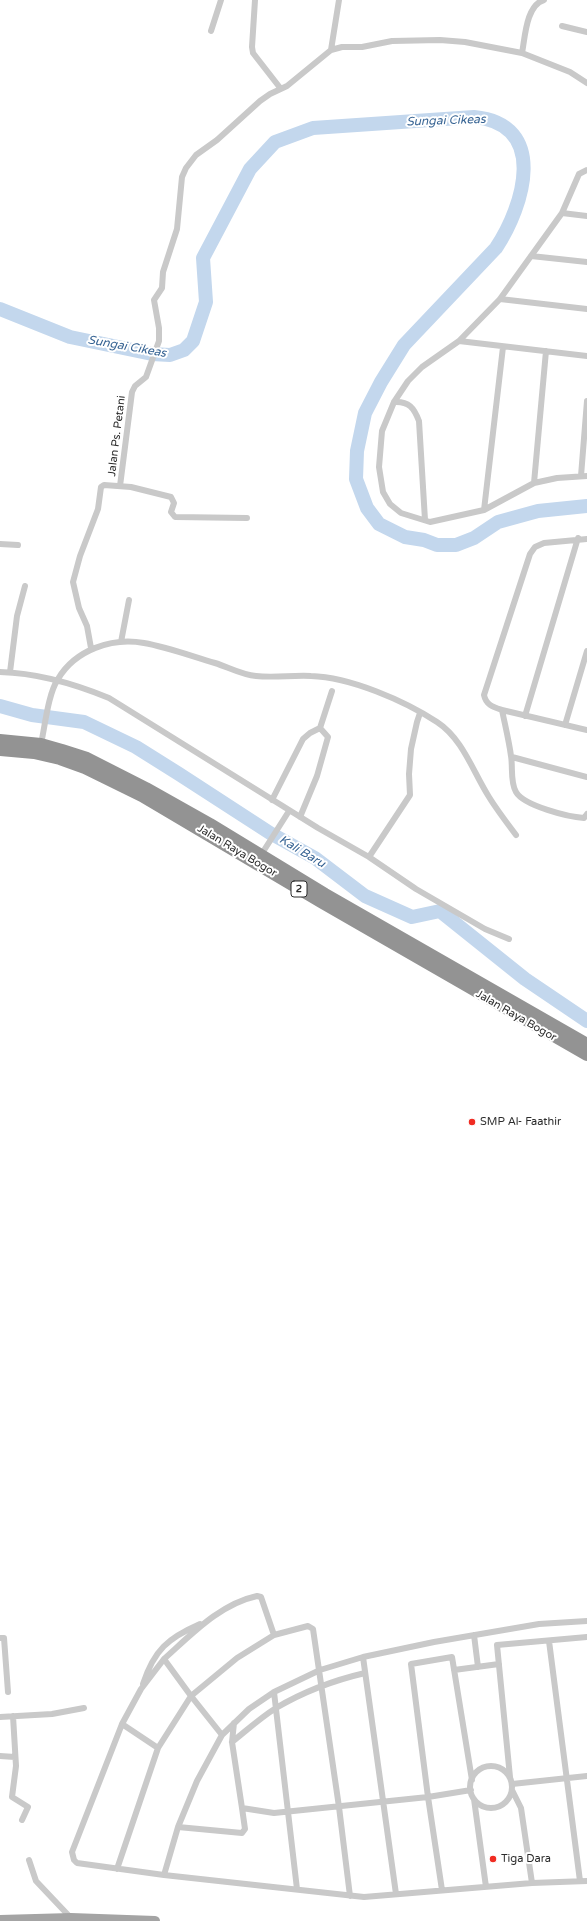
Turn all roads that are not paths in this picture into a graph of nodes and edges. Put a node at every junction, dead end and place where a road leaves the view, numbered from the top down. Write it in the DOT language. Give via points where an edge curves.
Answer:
graph roads {
  1 [pos="221,0"];
  2 [pos="255,0"];
  3 [pos="339,0"];
  4 [pos="544,0"];
  5 [pos="562,26"];
  6 [pos="211,31"];
  7 [pos="587,32"];
  8 [pos="331,50"];
  9 [pos="522,53"];
  10 [pos="587,83"];
  11 [pos="281,89"];
  12 [pos="587,170"];
  13 [pos="562,213"];
  14 [pos="587,216"];
  15 [pos="531,256"];
  16 [pos="587,262"];
  17 [pos="500,299"];
  18 [pos="587,309"];
  19 [pos="459,341"];
  20 [pos="503,347"];
  21 [pos="546,351"];
  22 [pos="587,356"];
  23 [pos="587,401"];
  24 [pos="394,402"];
  25 [pos="584,476"];
  26 [pos="534,483"];
  27 [pos="120,486"];
  28 [pos="484,510"];
  29 [pos="247,518"];
  30 [pos="425,520"];
  31 [pos="578,538"];
  32 [pos="587,539"];
  33 [pos="0,544"];
  34 [pos="18,545"];
  35 [pos="25,586"];
  36 [pos="129,600"];
  37 [pos="121,642"];
  38 [pos="91,648"];
  39 [pos="587,651"];
  40 [pos="0,672"];
  41 [pos="10,672"];
  42 [pos="57,680"];
  43 [pos="332,691"];
  44 [pos="502,710"];
  45 [pos="420,713"];
  46 [pos="525,716"];
  47 [pos="565,725"];
  48 [pos="320,728"];
  49 [pos="587,730"];
  50 [pos="0,740"];
  51 [pos="41,744"];
  52 [pos="0,750"];
  53 [pos="512,757"];
  54 [pos="587,777"];
  55 [pos="272,800"];
  56 [pos="289,811"];
  57 [pos="587,814"];
  58 [pos="300,817"];
  59 [pos="516,835"];
  60 [pos="261,855"];
  61 [pos="369,857"];
  62 [pos="509,939"];
  63 [pos="587,1044"];
  64 [pos="587,1056"];
  65 [pos="206,1621"];
  66 [pos="587,1621"];
  67 [pos="274,1635"];
  68 [pos="474,1635"];
  69 [pos="587,1637"];
  70 [pos="0,1638"];
  71 [pos="549,1641"];
  72 [pos="363,1657"];
  73 [pos="164,1659"];
  74 [pos="499,1664"];
  75 [pos="478,1667"];
  76 [pos="320,1670"];
  77 [pos="454,1670"];
  78 [pos="365,1673"];
  79 [pos="321,1686"];
  80 [pos="141,1690"];
  81 [pos="8,1692"];
  82 [pos="274,1692"];
  83 [pos="191,1696"];
  84 [pos="84,1708"];
  85 [pos="276,1708"];
  86 [pos="13,1716"];
  87 [pos="0,1717"];
  88 [pos="234,1723"];
  89 [pos="122,1724"];
  90 [pos="222,1735"];
  91 [pos="232,1742"];
  92 [pos="158,1748"];
  93 [pos="0,1756"];
  94 [pos="15,1757"];
  95 [pos="587,1776"];
  96 [pos="567,1779"];
  97 [pos="472,1780"];
  98 [pos="512,1784"];
  99 [pos="471,1790"];
  100 [pos="428,1797"];
  101 [pos="474,1799"];
  102 [pos="383,1802"];
  103 [pos="339,1807"];
  104 [pos="242,1808"];
  105 [pos="289,1811"];
  106 [pos="22,1820"];
  107 [pos="178,1827"];
  108 [pos="29,1860"];
  109 [pos="117,1868"];
  110 [pos="164,1874"];
  111 [pos="580,1881"];
  112 [pos="587,1881"];
  113 [pos="532,1883"];
  114 [pos="486,1887"];
  115 [pos="297,1889"];
  116 [pos="442,1890"];
  117 [pos="396,1894"];
  118 [pos="350,1896"];
  119 [pos="71,1918"];
  120 [pos="0,1920"];
  121 [pos="155,1921"];
  1 -- 6 [label="street"];
  2 -- 11 [label="street" via="253,53"];
  3 -- 8 [label="street"];
  4 -- 9 [label="street" via="536,4 533,10"];
  5 -- 7 [label="street"];
  8 -- 9 [label="street" via="362,47 392,40 447,40"];
  8 -- 11 [label="street" via="298,79"];
  9 -- 10 [label="street" via="570,72"];
  11 -- 27 [label="street, Jalan Ps. Petani" via="260,101 217,140 196,155 182,177 177,230 163,272 162,288 154,300 159,341 146,377 132,392"];
  12 -- 13 [label="street" via="580,173 575,180"];
  13 -- 14 [label="street"];
  13 -- 15 [label="street"];
  15 -- 16 [label="street"];
  15 -- 17 [label="street"];
  17 -- 18 [label="street"];
  17 -- 19 [label="street"];
  19 -- 20 [label="street"];
  19 -- 24 [label="street" via="416,373"];
  20 -- 21 [label="street"];
  20 -- 28 [label="street"];
  21 -- 22 [label="street"];
  21 -- 26 [label="street"];
  23 -- 25 [label="street"];
  24 -- 30 [label="street" via="408,404 413,408 419,421"];
  24 -- 30 [label="street" via="382,432 379,467 383,492 390,504 401,513"];
  25 -- 26 [label="street"];
  26 -- 28 [label="street"];
  27 -- 29 [label="street" via="171,497 174,503 171,512 175,517"];
  27 -- 38 [label="street" via="101,487 98,509 73,582"];
  28 -- 30 [label="street" via="436,522"];
  31 -- 32 [label="street"];
  31 -- 44 [label="street" via="544,543 530,554 484,695 485,701"];
  31 -- 46 [label="street"];
  33 -- 34 [label="street"];
  35 -- 41 [label="street" via="17,616"];
  36 -- 37 [label="street"];
  37 -- 38 [label="street"];
  37 -- 45 [label="street" via="143,642 256,676 313,676 356,683"];
  38 -- 42 [label="street" via="78,657"];
  39 -- 47 [label="street"];
  40 -- 41 [label="street"];
  41 -- 42 [label="street"];
  42 -- 51 [label="street"];
  42 -- 55 [label="street" via="84,687 109,698"];
  43 -- 48 [label="street"];
  44 -- 46 [label="street"];
  44 -- 53 [label="street"];
  45 -- 59 [label="street" via="437,722 454,737 489,798"];
  45 -- 61 [label="street" via="411,749 410,795"];
  46 -- 47 [label="street"];
  47 -- 49 [label="street"];
  48 -- 55 [label="street" via="302,739"];
  48 -- 58 [label="street" via="328,738 326,748"];
  50 -- 51 [label="highway, Jalan Raya Bogor / 2"];
  51 -- 60 [label="highway, Jalan Raya Bogor / 2" via="87,758 146,788"];
  52 -- 64 [label="highway, Jalan Raya Bogor / 2" via="34,753 85,768 142,796"];
  53 -- 54 [label="street"];
  53 -- 57 [label="street" via="514,785 521,798 544,809 577,818 584,818"];
  55 -- 56 [label="street"];
  56 -- 58 [label="street"];
  56 -- 60 [label="street"];
  58 -- 61 [label="street"];
  60 -- 63 [label="highway, Jalan Raya Bogor / 2"];
  61 -- 62 [label="street" via="416,889 485,929"];
  65 -- 67 [label="street" via="239,1601 259,1596"];
  65 -- 73 [label="street"];
  65 -- 80 [label="street" via="164,1645 148,1668"];
  66 -- 68 [label="street" via="539,1624"];
  67 -- 76 [label="street" via="311,1627"];
  67 -- 83 [label="street" via="237,1658"];
  68 -- 72 [label="street"];
  68 -- 75 [label="street"];
  69 -- 71 [label="street"];
  70 -- 81 [label="street" via="4,1638"];
  71 -- 74 [label="street" via="497,1645"];
  71 -- 96 [label="street"];
  72 -- 76 [label="street"];
  72 -- 78 [label="street"];
  73 -- 80 [label="street"];
  73 -- 83 [label="street"];
  74 -- 75 [label="street"];
  74 -- 98 [label="street"];
  75 -- 77 [label="street"];
  76 -- 79 [label="street"];
  76 -- 82 [label="street"];
  77 -- 97 [label="street"];
  77 -- 100 [label="street" via="452,1657 411,1664"];
  78 -- 79 [label="street"];
  78 -- 102 [label="street"];
  79 -- 85 [label="street"];
  79 -- 103 [label="street"];
  80 -- 89 [label="street"];
  82 -- 85 [label="street"];
  82 -- 88 [label="street"];
  83 -- 90 [label="street"];
  83 -- 92 [label="street"];
  84 -- 86 [label="street" via="52,1714"];
  85 -- 91 [label="street"];
  85 -- 105 [label="street"];
  86 -- 87 [label="street"];
  86 -- 94 [label="street"];
  88 -- 90 [label="street"];
  88 -- 91 [label="street"];
  89 -- 92 [label="street"];
  89 -- 109 [label="street" via="72,1852 77,1863"];
  90 -- 107 [label="street" via="197,1781"];
  91 -- 104 [label="street"];
  92 -- 109 [label="street"];
  93 -- 94 [label="street"];
  94 -- 106 [label="street" via="12,1798 28,1807"];
  95 -- 96 [label="street"];
  96 -- 98 [label="street"];
  96 -- 111 [label="street"];
  97 -- 98 [label="street" via="477,1771 486,1766 495,1766 504,1770"];
  97 -- 99 [label="street"];
  98 -- 101 [label="street" via="508,1799 501,1805 491,1808"];
  98 -- 113 [label="street" via="521,1808"];
  99 -- 100 [label="street"];
  99 -- 101 [label="street"];
  100 -- 102 [label="street"];
  100 -- 116 [label="street"];
  101 -- 114 [label="street"];
  102 -- 103 [label="street"];
  102 -- 117 [label="street"];
  103 -- 105 [label="street"];
  103 -- 118 [label="street"];
  104 -- 105 [label="street" via="264,1812"];
  104 -- 107 [label="street" via="245,1829 242,1833"];
  105 -- 115 [label="street"];
  107 -- 110 [label="street"];
  108 -- 119 [label="street" via="36,1881"];
  109 -- 110 [label="street"];
  110 -- 115 [label="street"];
  111 -- 112 [label="street"];
  111 -- 113 [label="street"];
  113 -- 114 [label="street"];
  114 -- 116 [label="street"];
  115 -- 118 [label="street"];
  116 -- 117 [label="street"];
  117 -- 118 [label="street"];
  119 -- 120 [label="main road"];
  119 -- 121 [label="main road"];
}
